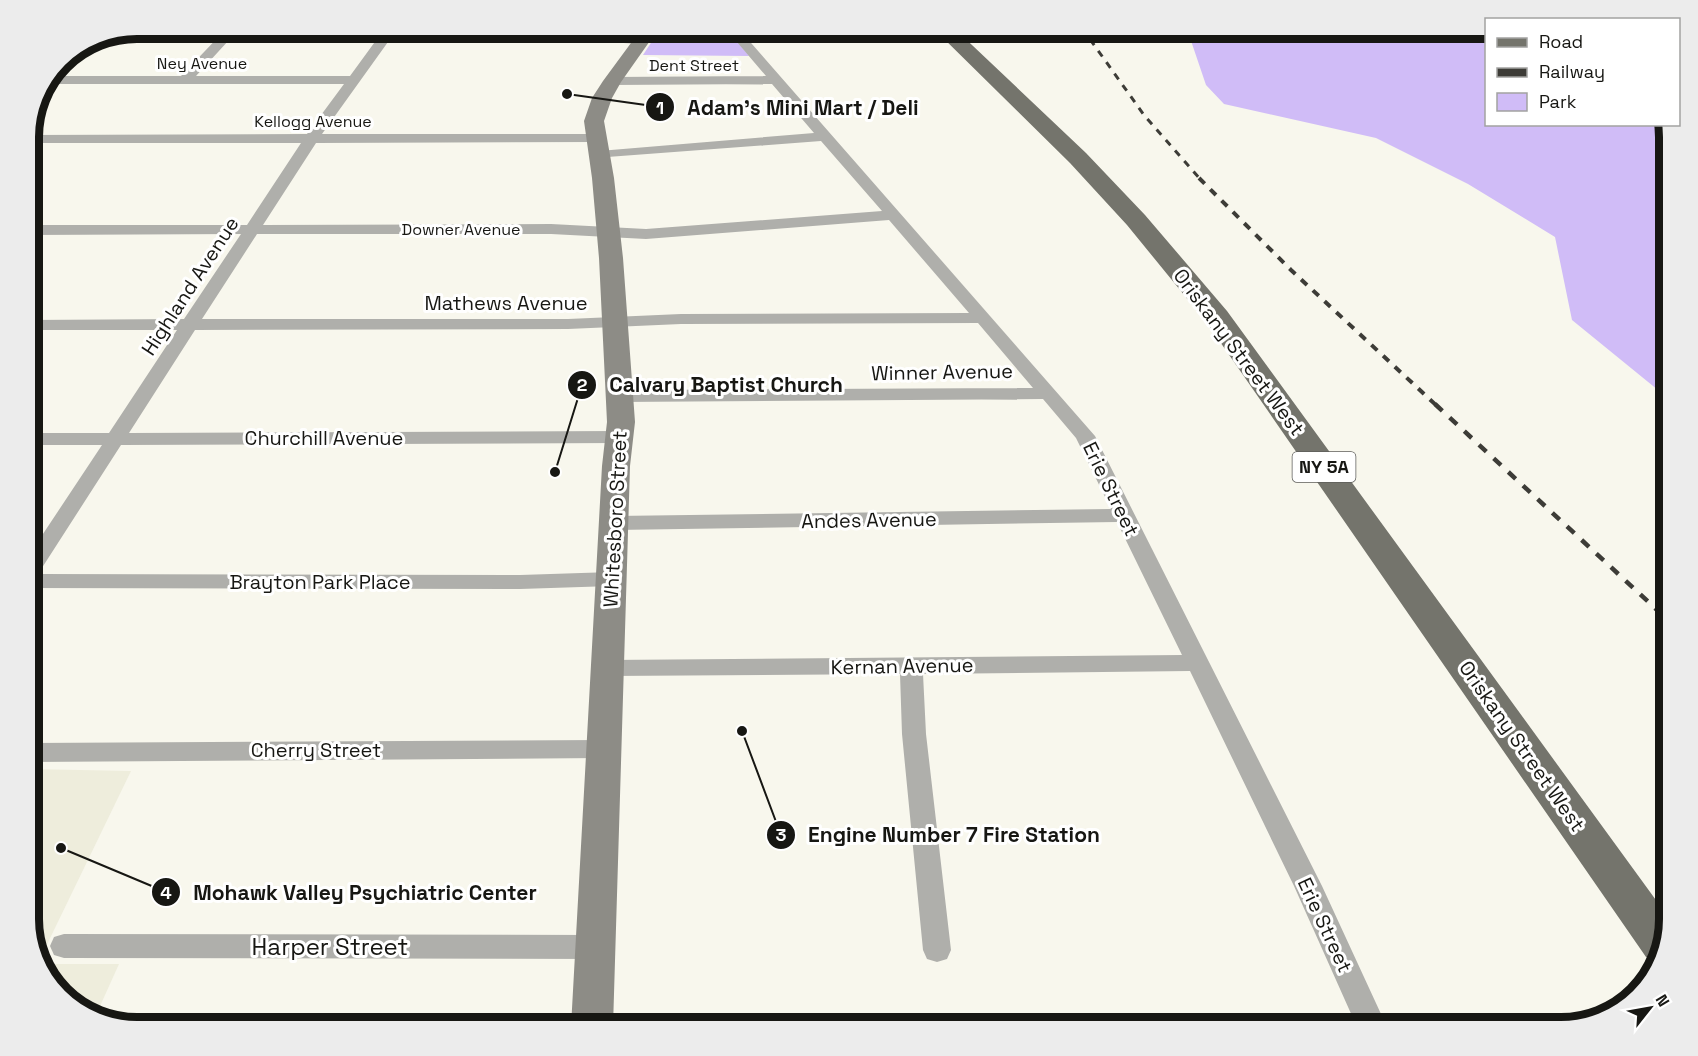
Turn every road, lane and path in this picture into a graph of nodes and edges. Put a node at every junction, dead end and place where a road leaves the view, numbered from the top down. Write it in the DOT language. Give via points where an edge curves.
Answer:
graph roads {
  1 [pos="224,39"];
  2 [pos="385,39"];
  3 [pos="642,39"];
  4 [pos="741,39"];
  5 [pos="954,39"];
  6 [pos="57,80"];
  7 [pos="185,80"];
  8 [pos="353,80"];
  9 [pos="777,80"];
  10 [pos="612,81"];
  11 [pos="825,136"];
  12 [pos="39,139"];
  13 [pos="311,139"];
  14 [pos="598,147"];
  15 [pos="892,214"];
  16 [pos="39,230"];
  17 [pos="252,230"];
  18 [pos="609,231"];
  19 [pos="983,318"];
  20 [pos="616,321"];
  21 [pos="39,325"];
  22 [pos="190,326"];
  23 [pos="1049,393"];
  24 [pos="619,396"];
  25 [pos="619,437"];
  26 [pos="39,439"];
  27 [pos="114,439"];
  28 [pos="1124,515"];
  29 [pos="615,523"];
  30 [pos="39,555"];
  31 [pos="612,579"];
  32 [pos="39,582"];
  33 [pos="1196,663"];
  34 [pos="911,666"];
  35 [pos="608,668"];
  36 [pos="603,748"];
  37 [pos="39,753"];
  38 [pos="1657,936"];
  39 [pos="64,946"];
  40 [pos="596,947"];
  41 [pos="937,950"];
  42 [pos="593,1017"];
  43 [pos="1367,1017"];
  1 -- 7 [label="street"];
  2 -- 8 [label="street, Highland Avenue"];
  3 -- 10 [label="street, Whitesboro Street"];
  4 -- 9 [label="street, Erie Street"];
  5 -- 38 [label="main road, Oriskany Street West / NY 5A" via="1078,158 1217,317"];
  6 -- 7 [label="street, Ney Avenue"];
  7 -- 8 [label="street, Ney Avenue"];
  8 -- 13 [label="street, Highland Avenue"];
  9 -- 10 [label="street, Dent Street"];
  9 -- 11 [label="street, Erie Street"];
  10 -- 14 [label="street, Whitesboro Street" via="594,121"];
  11 -- 14 [label="street, Kellogg Avenue"];
  11 -- 15 [label="street, Erie Street"];
  12 -- 13 [label="street, Kellogg Avenue"];
  13 -- 14 [label="street, Kellogg Avenue"];
  13 -- 17 [label="street, Highland Avenue"];
  14 -- 18 [label="street, Whitesboro Street"];
  15 -- 18 [label="street, Downer Avenue" via="646,234"];
  15 -- 19 [label="street, Erie Street"];
  16 -- 17 [label="street, Downer Avenue"];
  17 -- 18 [label="street, Downer Avenue"];
  17 -- 22 [label="street, Highland Avenue"];
  18 -- 20 [label="street, Whitesboro Street"];
  19 -- 20 [label="street, Mathews Avenue"];
  19 -- 23 [label="street, Erie Street"];
  20 -- 22 [label="street, Mathews Avenue"];
  20 -- 24 [label="street, Whitesboro Street"];
  21 -- 22 [label="street, Mathews Avenue"];
  22 -- 27 [label="street, Highland Avenue"];
  23 -- 24 [label="street, Winner Avenue"];
  23 -- 28 [label="street, Erie Street" via="1085,436"];
  24 -- 25 [label="street, Whitesboro Street"];
  25 -- 27 [label="street, Churchill Avenue"];
  25 -- 29 [label="street, Whitesboro Street"];
  26 -- 27 [label="street, Churchill Avenue"];
  27 -- 30 [label="street, Highland Avenue"];
  28 -- 29 [label="street, Andes Avenue"];
  28 -- 33 [label="street, Erie Street"];
  29 -- 31 [label="street, Whitesboro Street"];
  31 -- 32 [label="street, Brayton Park Place"];
  31 -- 35 [label="street, Whitesboro Street"];
  33 -- 34 [label="street, Kernan Avenue"];
  33 -- 43 [label="street, Erie Street" via="1308,886"];
  34 -- 35 [label="street, Kernan Avenue"];
  34 -- 41 [label="street" via="914,734"];
  35 -- 36 [label="street, Whitesboro Street"];
  36 -- 37 [label="street, Cherry Street"];
  36 -- 40 [label="street, Whitesboro Street"];
  39 -- 40 [label="street, Harper Street"];
  40 -- 42 [label="street, Whitesboro Street"];
}
